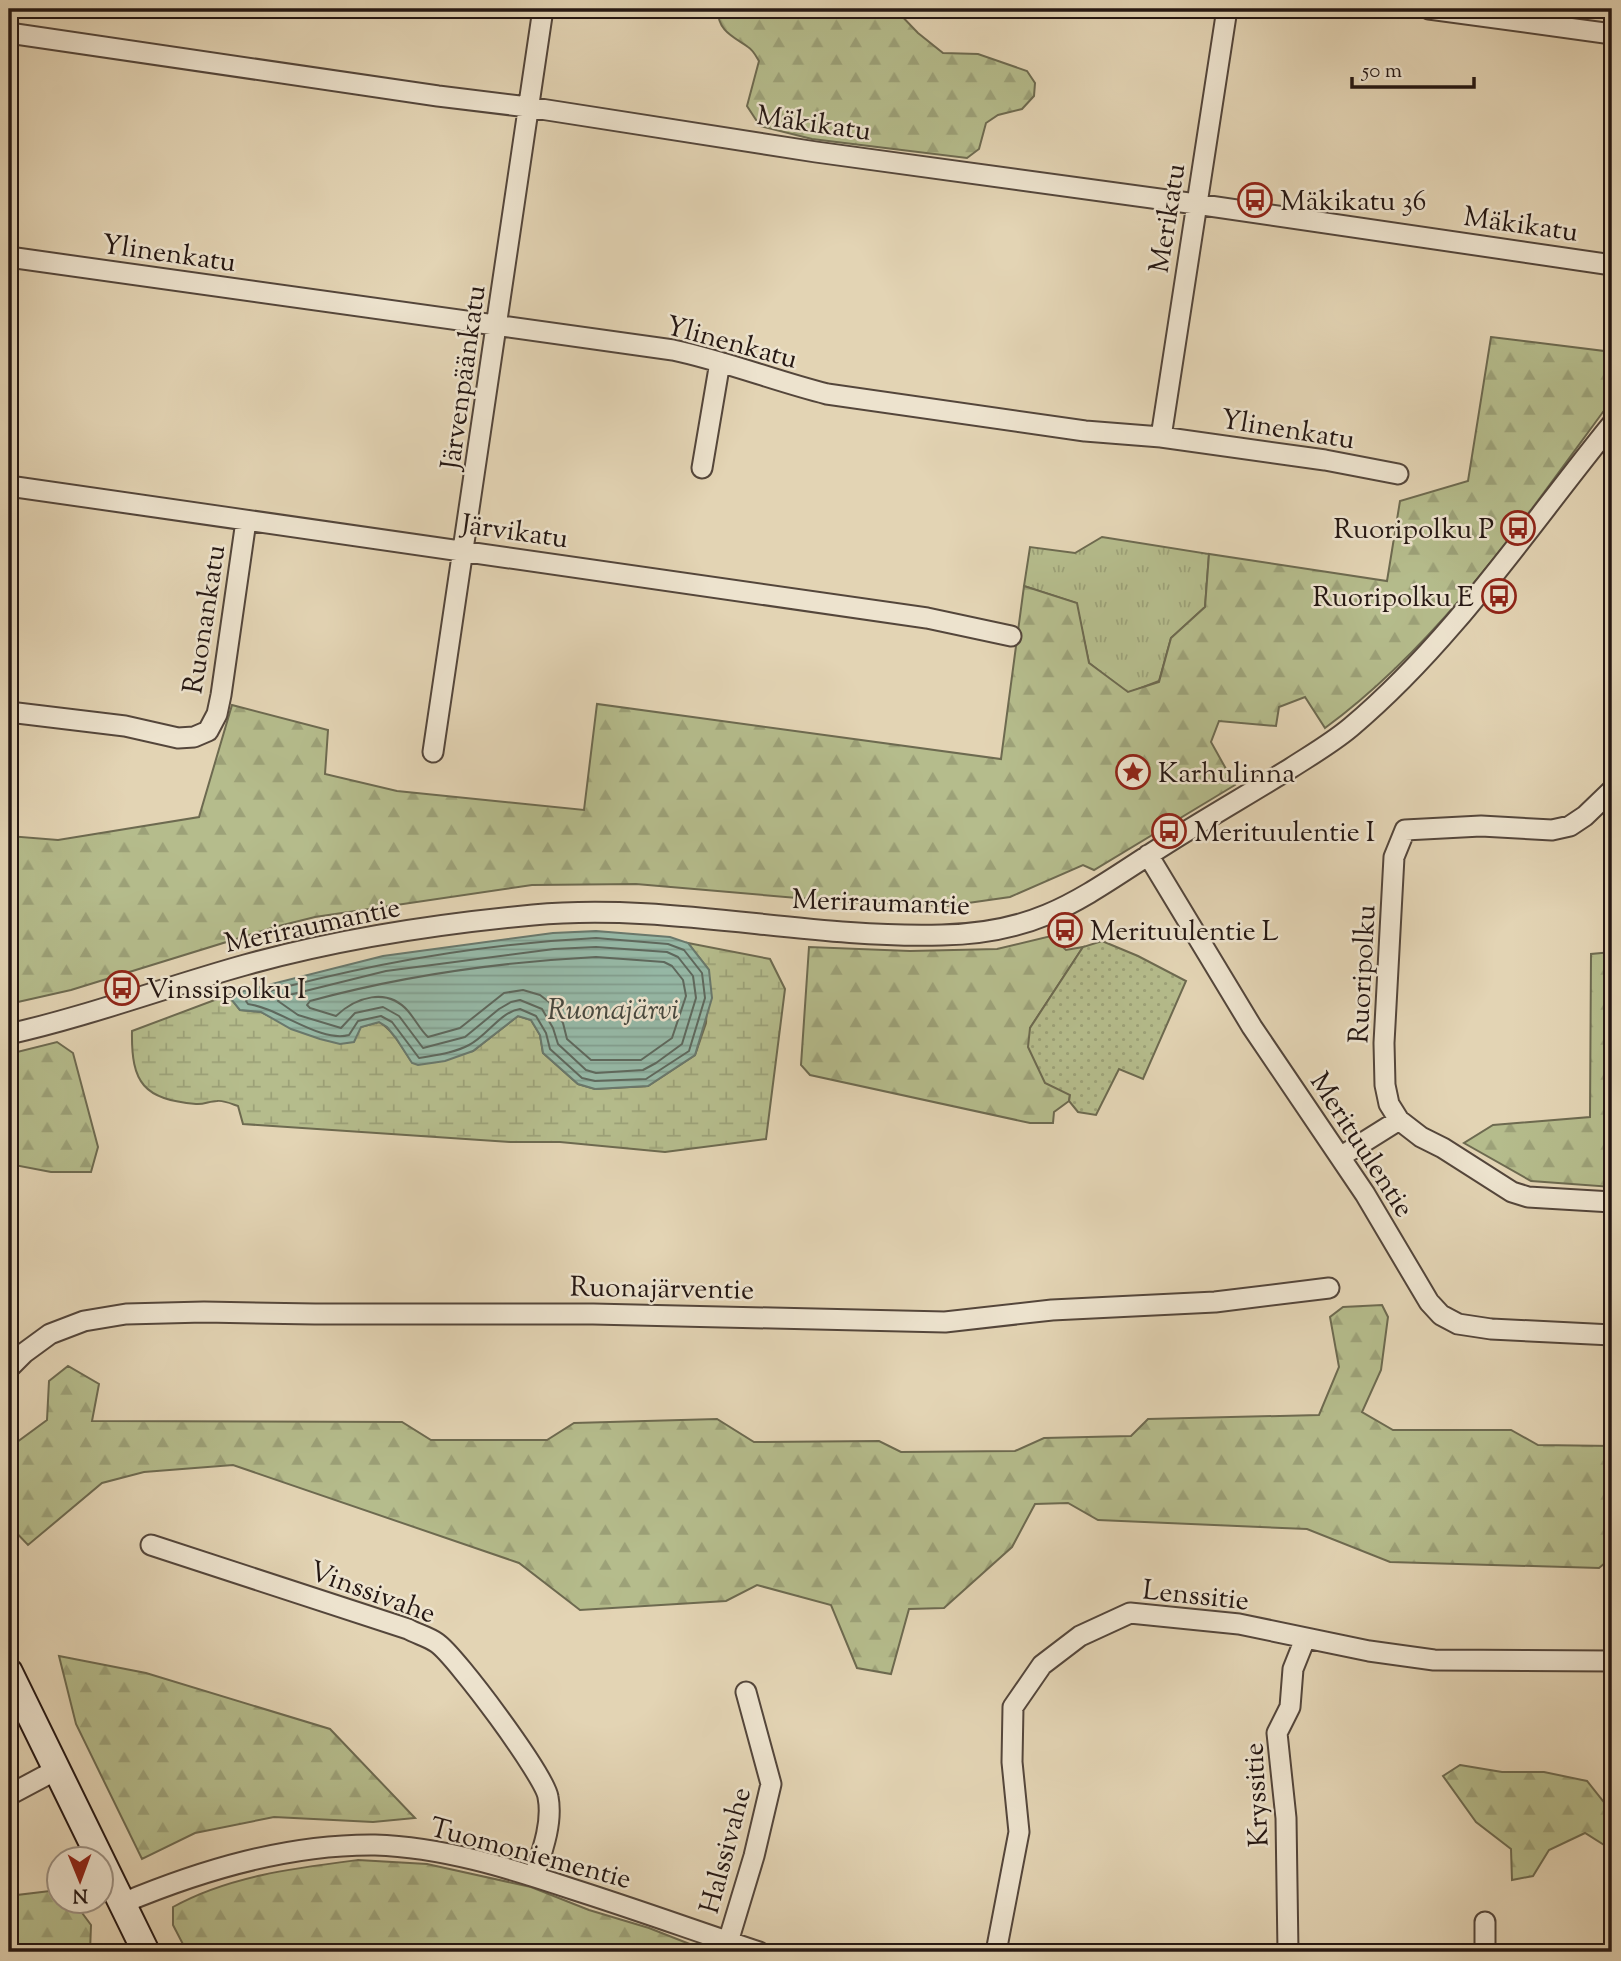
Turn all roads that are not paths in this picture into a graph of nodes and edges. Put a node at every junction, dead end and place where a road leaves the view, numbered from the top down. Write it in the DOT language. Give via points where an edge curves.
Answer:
graph roads {
  1 [pos="543,9"];
  2 [pos="1227,9"];
  3 [pos="1429,9"];
  4 [pos="9,33"];
  5 [pos="1612,33"];
  6 [pos="528,107"];
  7 [pos="1196,204"];
  8 [pos="9,257"];
  9 [pos="1612,265"];
  10 [pos="497,327"];
  11 [pos="720,362"];
  12 [pos="1612,424"];
  13 [pos="1161,437"];
  14 [pos="702,468"];
  15 [pos="1398,474"];
  16 [pos="9,485"];
  17 [pos="246,521"];
  18 [pos="464,551"];
  19 [pos="1011,636"];
  20 [pos="9,712"];
  21 [pos="433,752"];
  22 [pos="1612,790"];
  23 [pos="1148,855"];
  24 [pos="9,1034"];
  25 [pos="1399,1120"];
  26 [pos="1340,1157"];
  27 [pos="1612,1202"];
  28 [pos="1329,1288"];
  29 [pos="1612,1335"];
  30 [pos="9,1368"];
  31 [pos="151,1545"];
  32 [pos="1305,1639"];
  33 [pos="1612,1661"];
  34 [pos="9,1672"];
  35 [pos="746,1692"];
  36 [pos="55,1770"];
  37 [pos="9,1795"];
  38 [pos="534,1876"];
  39 [pos="123,1903"];
  40 [pos="1485,1922"];
  41 [pos="728,1942"];
  42 [pos="146,1952"];
  43 [pos="758,1952"];
  44 [pos="996,1952"];
  45 [pos="1289,1952"];
  46 [pos="1485,1952"];
  1 -- 6 [label="street, Järvenpäänkatu"];
  2 -- 7 [label="street, Merikatu"];
  3 -- 5 [label="street"];
  4 -- 6 [label="street, Mäkikatu"];
  6 -- 7 [label="street, Mäkikatu"];
  6 -- 10 [label="street, Järvenpäänkatu"];
  7 -- 9 [label="street, Mäkikatu"];
  7 -- 13 [label="street, Merikatu"];
  8 -- 10 [label="street, Ylinenkatu"];
  10 -- 11 [label="street, Ylinenkatu" via="673,350"];
  10 -- 18 [label="street, Järvenpäänkatu"];
  11 -- 13 [label="street, Ylinenkatu" via="827,394 1085,431"];
  11 -- 14 [label="street"];
  12 -- 23 [label="street, Meriraumantie" via="1455,622 1372,708 1329,744"];
  13 -- 15 [label="street, Ylinenkatu"];
  16 -- 17 [label="street, Järvikatu"];
  17 -- 18 [label="street, Järvikatu"];
  17 -- 20 [label="street, Ruonankatu" via="222,695 208,731 178,738 125,726"];
  18 -- 19 [label="street, Järvikatu" via="927,618"];
  18 -- 21 [label="street, Järvenpäänkatu"];
  22 -- 25 [label="street, Ruoripolku" via="1585,816 1552,830 1405,830 1394,857 1384,1043 1385,1085"];
  23 -- 24 [label="street, Meriraumantie" via="1054,914 1000,930 866,934 661,916 537,915 328,944"];
  23 -- 26 [label="street, Merituulentie" via="1252,1027"];
  25 -- 26 [label="street"];
  25 -- 27 [label="street" via="1512,1192"];
  26 -- 29 [label="street, Merituulentie" via="1441,1315 1458,1324 1491,1329"];
  28 -- 30 [label="street, Ruonajärventie" via="1215,1302 1052,1310 945,1322 593,1314 126,1314 84,1321 50,1334"];
  31 -- 38 [label="street, Vinssivahe" via="408,1629 438,1643 536,1770 548,1796 548,1828"];
  32 -- 33 [label="street, Lenssitie" via="1434,1660"];
  32 -- 44 [label="street, Lenssitie" via="1239,1624 1130,1613 1080,1636 1042,1665 1013,1707 1012,1762 1019,1832"];
  32 -- 45 [label="street, Kryssitie" via="1293,1669 1290,1707 1277,1733 1286,1818"];
  34 -- 36 [label="main road"];
  35 -- 41 [label="street, Halssivahe" via="771,1784"];
  36 -- 37 [label="street"];
  36 -- 39 [label="main road"];
  38 -- 39 [label="street, Tuomoniementie" via="415,1849 340,1847 213,1870"];
  38 -- 41 [label="street, Tuomoniementie"];
  39 -- 42 [label="main road"];
  40 -- 46 [label="street"];
  41 -- 43 [label="street, Tuomoniementie"];
}
